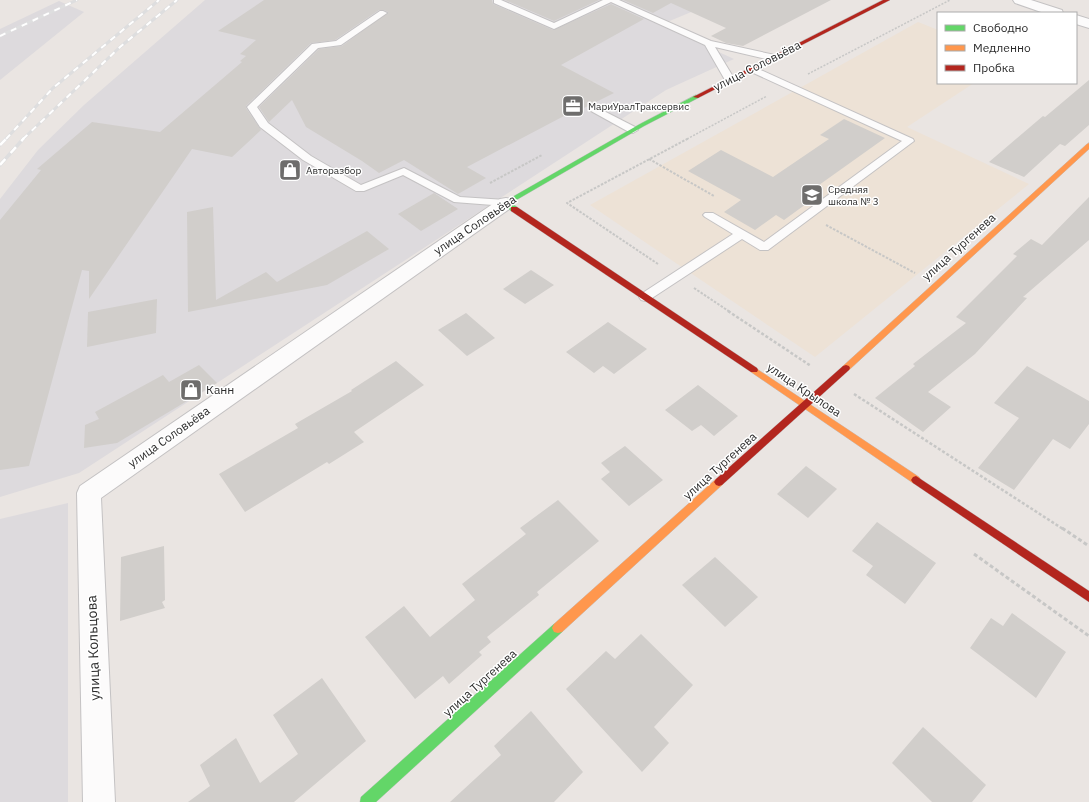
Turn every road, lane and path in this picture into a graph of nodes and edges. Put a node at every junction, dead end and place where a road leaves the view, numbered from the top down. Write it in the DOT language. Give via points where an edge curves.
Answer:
graph roads {
  1 [pos="611,0"];
  2 [pos="887,0"];
  3 [pos="950,0"];
  4 [pos="1019,0"];
  5 [pos="497,1"];
  6 [pos="1054,12"];
  7 [pos="383,13"];
  8 [pos="1077,20"];
  9 [pos="1089,24"];
  10 [pos="708,43"];
  11 [pos="774,58"];
  12 [pos="752,69"];
  13 [pos="730,80"];
  14 [pos="788,85"];
  15 [pos="594,108"];
  16 [pos="633,130"];
  17 [pos="1089,145"];
  18 [pos="649,159"];
  19 [pos="506,203"];
  20 [pos="709,215"];
  21 [pos="825,224"];
  22 [pos="741,234"];
  23 [pos="677,276"];
  24 [pos="937,284"];
  25 [pos="645,297"];
  26 [pos="832,380"];
  27 [pos="805,405"];
  28 [pos="89,493"];
  29 [pos="1089,546"];
  30 [pos="1089,597"];
  31 [pos="99,802"];
  32 [pos="366,802"];
  1 -- 5 [label="lane" via="554,26"];
  1 -- 10 [label="lane"];
  2 -- 11 [label="main road, улица Соловьёва"];
  3 -- 14 [label="path"];
  4 -- 6 [label="street"];
  7 -- 19 [label="lane" via="338,43 315,46 252,107 264,125 307,158 360,189 404,171 458,200"];
  8 -- 9 [label="street"];
  10 -- 11 [label="lane"];
  10 -- 13 [label="lane"];
  11 -- 12 [label="main road, улица Соловьёва"];
  12 -- 13 [label="main road, улица Соловьёва"];
  12 -- 14 [label="lane"];
  13 -- 16 [label="main road, улица Соловьёва"];
  14 -- 18 [label="path"];
  14 -- 22 [label="lane" via="909,141 764,247"];
  15 -- 16 [label="lane"];
  16 -- 19 [label="main road, улица Соловьёва"];
  17 -- 24 [label="main road, улица Тургенева"];
  18 -- 20 [label="path" via="727,203"];
  18 -- 23 [label="path" via="567,203"];
  19 -- 25 [label="main road, улица Крылова"];
  19 -- 28 [label="street, улица Соловьёва"];
  20 -- 22 [label="lane"];
  21 -- 24 [label="path"];
  22 -- 23 [label="lane"];
  23 -- 25 [label="lane"];
  23 -- 26 [label="path"];
  24 -- 26 [label="main road, улица Тургенева"];
  25 -- 27 [label="main road, улица Крылова"];
  26 -- 27 [label="main road, улица Тургенева"];
  26 -- 29 [label="path"];
  27 -- 30 [label="main road, улица Крылова"];
  27 -- 32 [label="main road, улица Тургенева"];
  28 -- 31 [label="street, улица Кольцова"];
}
